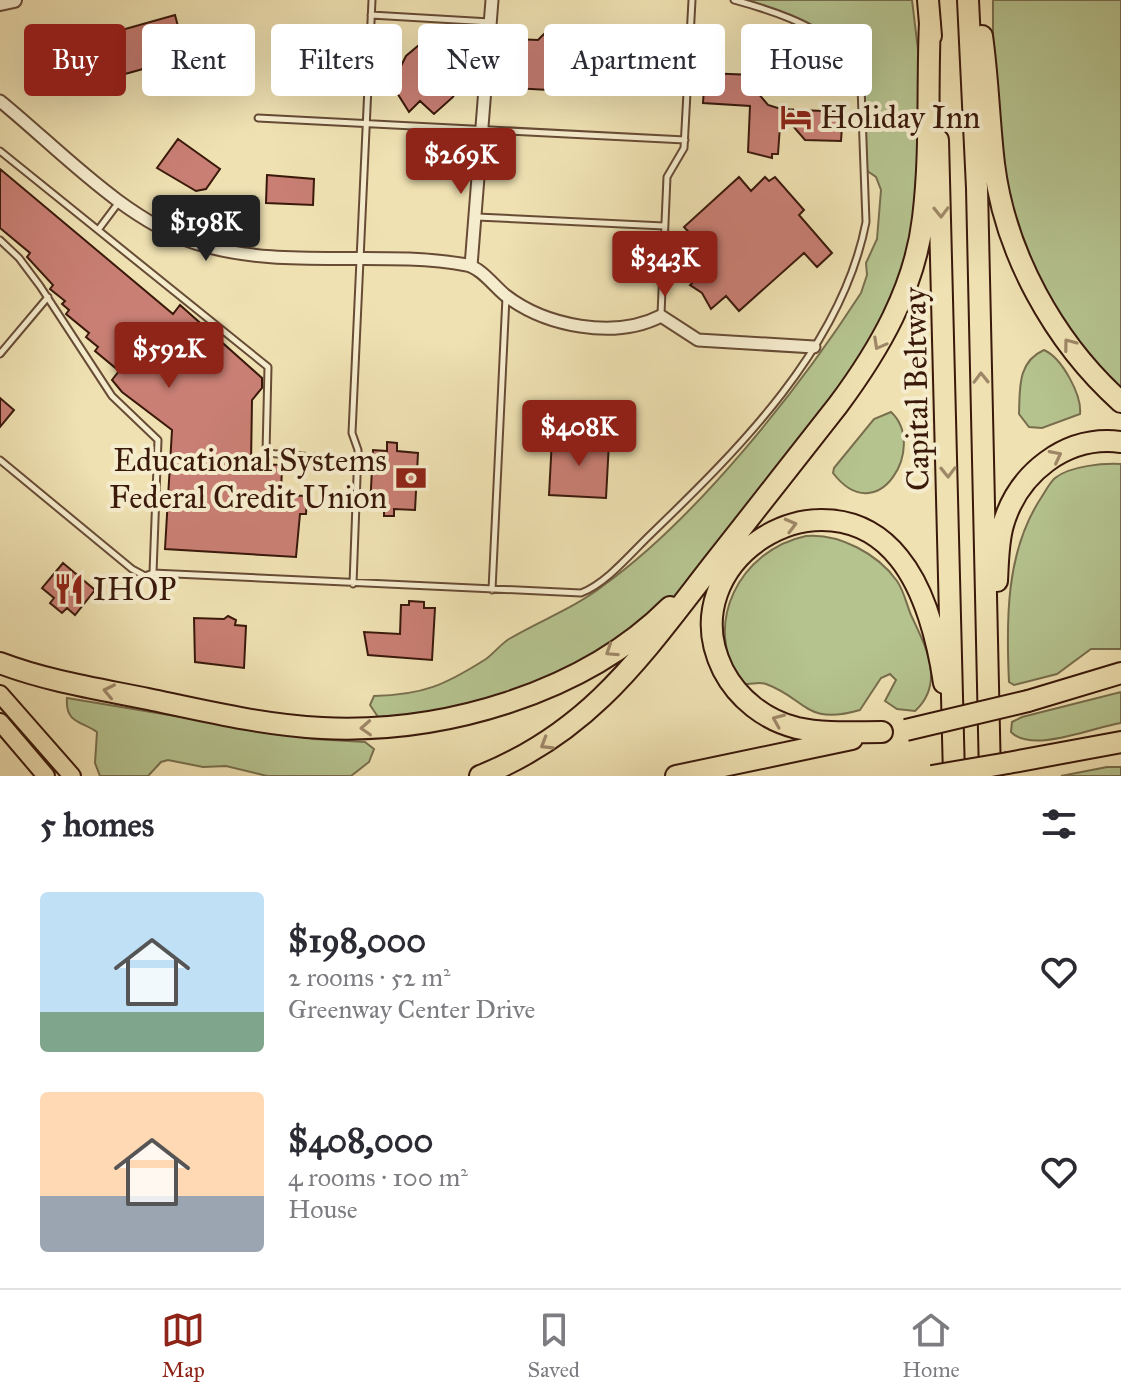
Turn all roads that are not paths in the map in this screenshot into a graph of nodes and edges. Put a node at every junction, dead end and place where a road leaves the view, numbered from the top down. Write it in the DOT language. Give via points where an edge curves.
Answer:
graph roads {
  1 [pos="14,0"];
  2 [pos="372,0"];
  3 [pos="492,0"];
  4 [pos="692,0"];
  5 [pos="734,0"];
  6 [pos="928,0"];
  7 [pos="968,0"];
  8 [pos="978,0"];
  9 [pos="0,3"];
  10 [pos="371,15"];
  11 [pos="930,22"];
  12 [pos="491,23"];
  13 [pos="0,101"];
  14 [pos="258,118"];
  15 [pos="364,124"];
  16 [pos="484,130"];
  17 [pos="685,140"];
  18 [pos="0,151"];
  19 [pos="120,201"];
  20 [pos="477,217"];
  21 [pos="664,226"];
  22 [pos="98,230"];
  23 [pos="0,240"];
  24 [pos="357,258"];
  25 [pos="471,266"];
  26 [pos="506,296"];
  27 [pos="48,297"];
  28 [pos="661,316"];
  29 [pos="814,347"];
  30 [pos="0,354"];
  31 [pos="1121,402"];
  32 [pos="1121,442"];
  33 [pos="0,460"];
  34 [pos="358,461"];
  35 [pos="712,565"];
  36 [pos="153,573"];
  37 [pos="353,584"];
  38 [pos="492,591"];
  39 [pos="0,663"];
  40 [pos="1118,673"];
  41 [pos="988,680"];
  42 [pos="0,694"];
  43 [pos="0,722"];
  44 [pos="882,732"];
  45 [pos="1121,742"];
  46 [pos="954,753"];
  47 [pos="1121,755"];
  48 [pos="1008,763"];
  49 [pos="46,776"];
  50 [pos="72,776"];
  51 [pos="480,776"];
  52 [pos="676,776"];
  53 [pos="932,776"];
  54 [pos="954,776"];
  55 [pos="990,776"];
  1 -- 9 [label="street"];
  2 -- 10 [label="lane"];
  3 -- 12 [label="street"];
  4 -- 17 [label="lane"];
  5 -- 29 [label="lane" via="800,22 845,55 860,79 866,222 847,286"];
  6 -- 11 [label="highway, Capital Beltway"];
  41 -- 7 [label="highway, Capital Beltway, one-way"];
  31 -- 8 [label="highway, one-way" via="1058,330 1016,248 994,166"];
  10 -- 12 [label="lane"];
  10 -- 15 [label="lane"];
  11 -- 35 [label="highway, one-way" via="923,218 896,312 856,381"];
  11 -- 46 [label="highway, Capital Beltway, one-way" via="940,190"];
  12 -- 16 [label="street"];
  13 -- 19 [label="street"];
  14 -- 15 [label="lane"];
  15 -- 16 [label="lane"];
  15 -- 24 [label="lane"];
  16 -- 17 [label="lane"];
  16 -- 20 [label="street"];
  17 -- 21 [label="lane" via="667,177"];
  18 -- 22 [label="lane"];
  19 -- 22 [label="lane"];
  19 -- 24 [label="street" via="160,227 210,246 257,254"];
  20 -- 21 [label="lane"];
  20 -- 25 [label="street"];
  21 -- 28 [label="lane"];
  22 -- 34 [label="lane" via="268,367 266,453"];
  23 -- 27 [label="lane"];
  24 -- 25 [label="street"];
  24 -- 34 [label="lane" via="352,433"];
  25 -- 26 [label="street"];
  26 -- 28 [label="street" via="545,317 578,324 620,326"];
  26 -- 38 [label="lane"];
  27 -- 30 [label="lane"];
  27 -- 36 [label="lane" via="112,396 158,440"];
  28 -- 29 [label="street" via="698,340"];
  29 -- 38 [label="lane" via="720,465 594,586 566,594"];
  41 -- 32 [label="highway, one-way" via="1001,529 1019,488 1062,452"];
  33 -- 36 [label="lane" via="132,569 145,576"];
  34 -- 37 [label="lane"];
  35 -- 39 [label="highway, one-way" via="663,614 579,670 515,699 414,724 360,729 278,724 79,685"];
  35 -- 51 [label="highway, one-way" via="632,668 583,717 526,755"];
  36 -- 37 [label="lane"];
  37 -- 38 [label="lane"];
  40 -- 44 [label="highway, bridge" via="1028,701"];
  41 -- 55 [label="highway, Capital Beltway"];
  42 -- 50 [label="main road"];
  43 -- 49 [label="main road"];
  44 -- 46 [label="highway, one-way" via="796,728 761,713 729,681 713,632 717,594 733,564 765,534 801,522 839,522 868,533 898,556 915,584 942,668"];
  44 -- 52 [label="highway"];
  45 -- 48 [label="highway"];
  46 -- 54 [label="highway, Capital Beltway"];
  47 -- 48 [label="highway" via="1023,768"];
  48 -- 53 [label="highway, bridge"];
}
